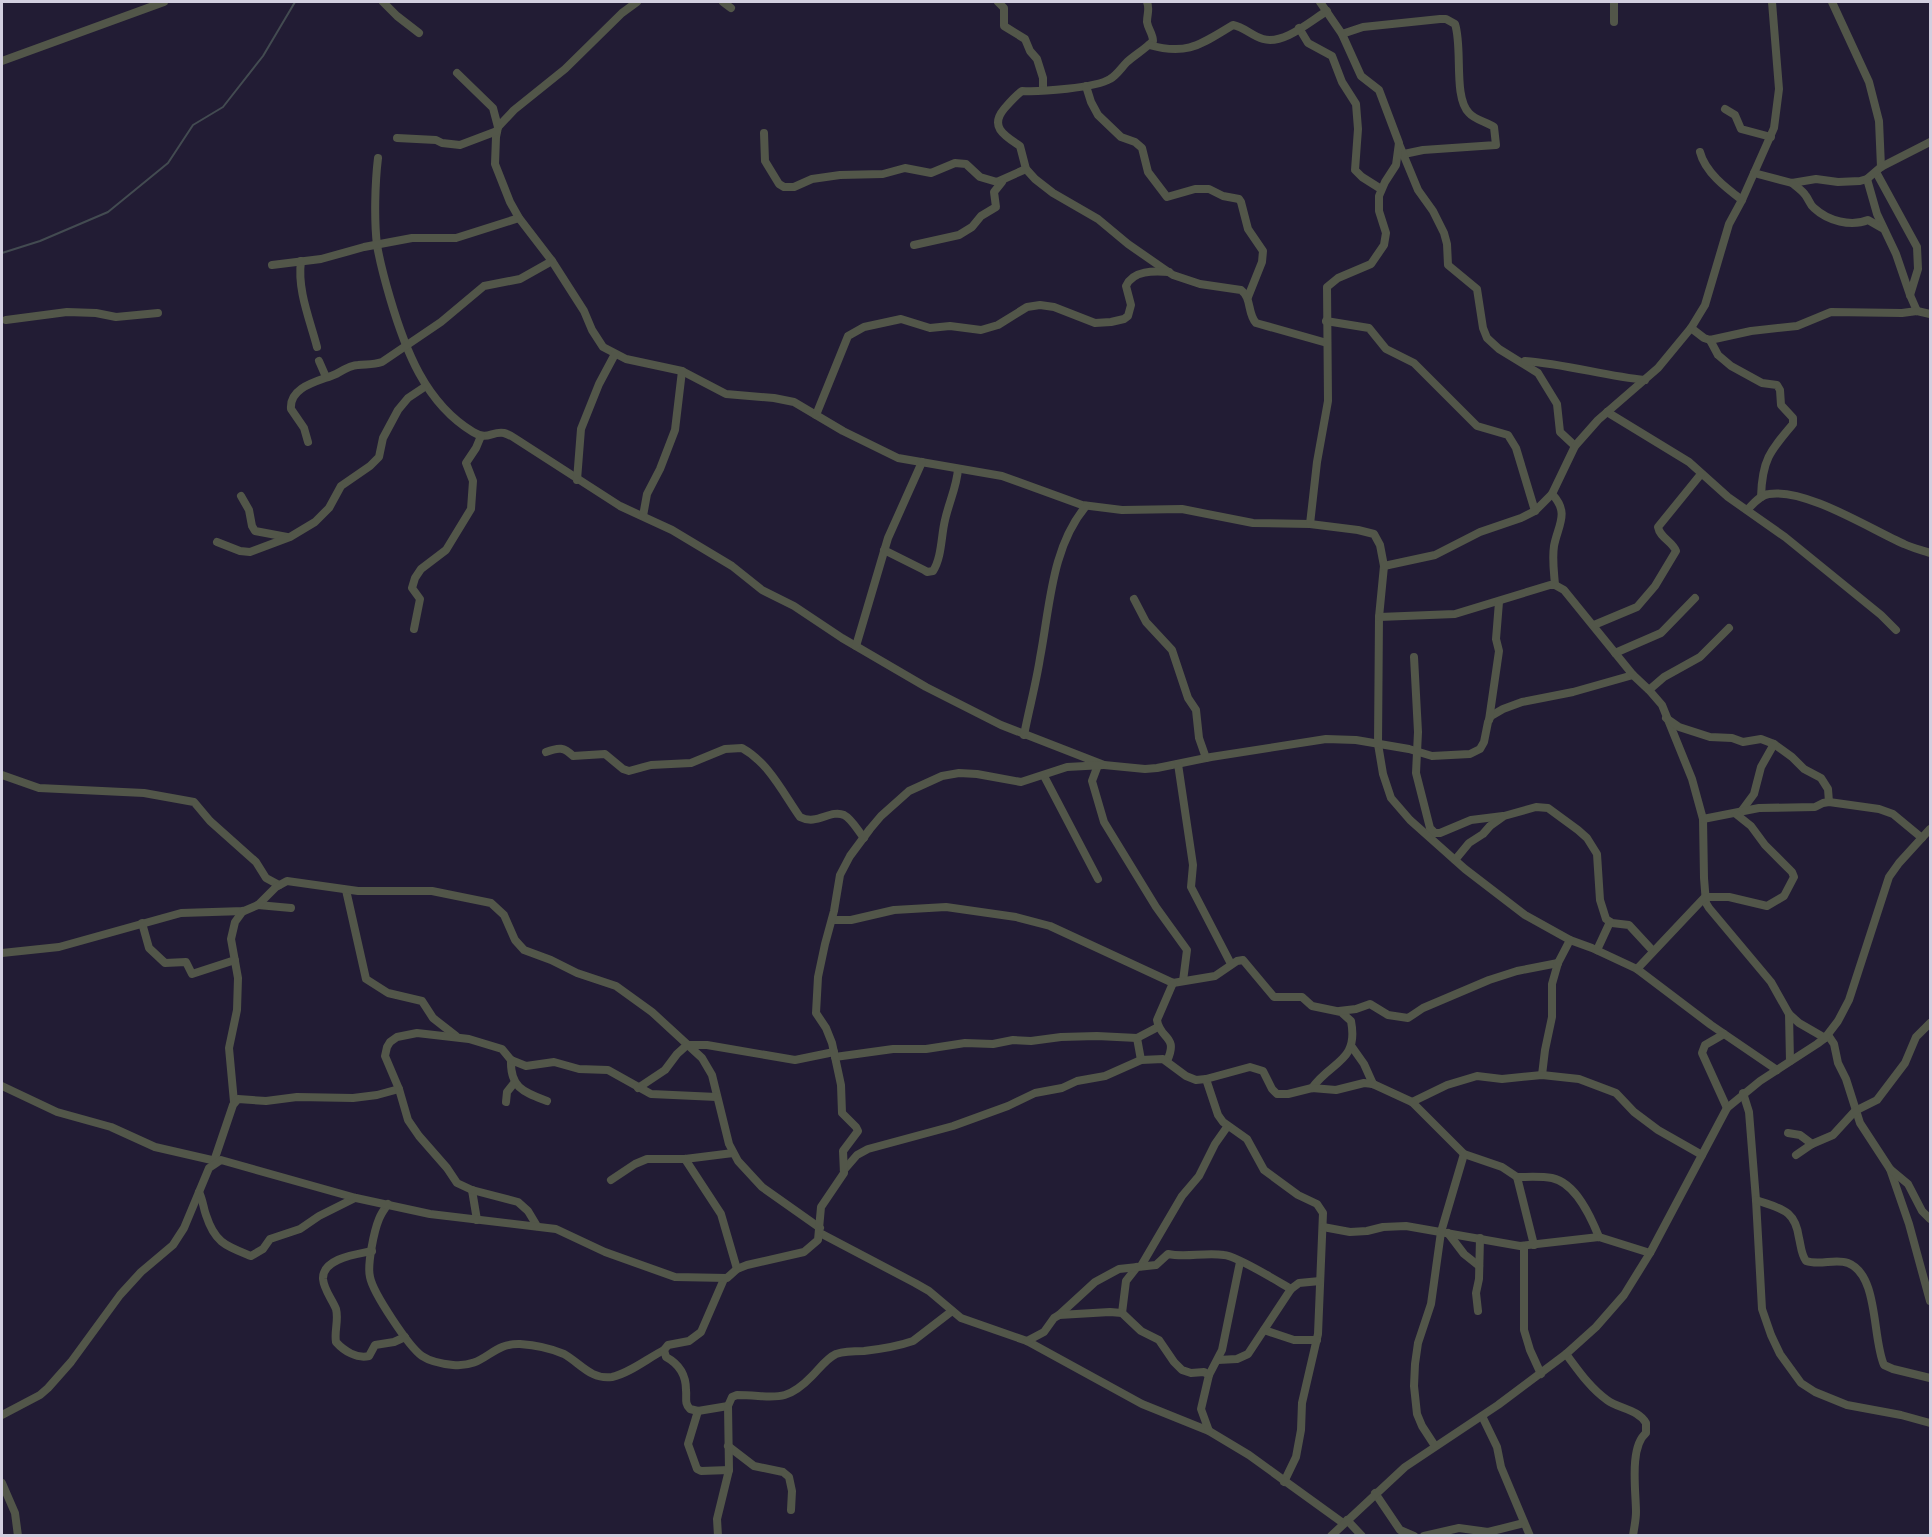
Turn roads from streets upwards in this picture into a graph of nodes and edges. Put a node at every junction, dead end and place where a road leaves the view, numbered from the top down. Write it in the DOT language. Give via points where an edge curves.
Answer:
graph roads {
  1 [pos="164,2"];
  2 [pos="382,2"];
  3 [pos="637,2"];
  4 [pos="723,2"];
  5 [pos="998,2"];
  6 [pos="1147,2"];
  7 [pos="1320,2"];
  8 [pos="1614,2"];
  9 [pos="1772,2"];
  10 [pos="1832,2"];
  11 [pos="141,5"];
  12 [pos="731,8"];
  13 [pos="1326,11"];
  14 [pos="1614,22"];
  15 [pos="1299,28"];
  16 [pos="419,33"];
  17 [pos="1342,34"];
  18 [pos="1149,45"];
  19 [pos="2,62"];
  20 [pos="457,73"];
  21 [pos="1086,86"];
  22 [pos="1043,90"];
  23 [pos="1725,109"];
  24 [pos="498,129"];
  25 [pos="764,133"];
  26 [pos="1771,137"];
  27 [pos="397,138"];
  28 [pos="1930,142"];
  29 [pos="1399,143"];
  30 [pos="1700,152"];
  31 [pos="1404,154"];
  32 [pos="378,158"];
  33 [pos="1026,169"];
  34 [pos="1878,170"];
  35 [pos="1754,173"];
  36 [pos="1867,179"];
  37 [pos="1002,182"];
  38 [pos="1792,183"];
  39 [pos="1381,189"];
  40 [pos="1742,200"];
  41 [pos="519,218"];
  42 [pos="1882,228"];
  43 [pos="377,244"];
  44 [pos="915,245"];
  45 [pos="301,261"];
  46 [pos="552,261"];
  47 [pos="272,264"];
  48 [pos="1169,273"];
  49 [pos="1910,295"];
  50 [pos="1248,297"];
  51 [pos="1917,311"];
  52 [pos="158,313"];
  53 [pos="1930,314"];
  54 [pos="6,320"];
  55 [pos="1326,321"];
  56 [pos="1691,328"];
  57 [pos="1710,340"];
  58 [pos="1327,343"];
  59 [pos="317,347"];
  60 [pos="406,347"];
  61 [pos="615,354"];
  62 [pos="319,361"];
  63 [pos="1522,361"];
  64 [pos="682,371"];
  65 [pos="326,377"];
  66 [pos="1646,380"];
  67 [pos="426,386"];
  68 [pos="1607,412"];
  69 [pos="816,415"];
  70 [pos="481,436"];
  71 [pos="308,441"];
  72 [pos="1575,446"];
  73 [pos="922,462"];
  74 [pos="958,469"];
  75 [pos="1701,474"];
  76 [pos="577,480"];
  77 [pos="1552,494"];
  78 [pos="241,496"];
  79 [pos="1761,497"];
  80 [pos="1086,506"];
  81 [pos="1747,510"];
  82 [pos="1535,511"];
  83 [pos="643,516"];
  84 [pos="1310,524"];
  85 [pos="290,537"];
  86 [pos="217,542"];
  87 [pos="884,550"];
  88 [pos="1930,553"];
  89 [pos="1384,566"];
  90 [pos="1555,585"];
  91 [pos="1695,598"];
  92 [pos="1134,599"];
  93 [pos="1499,602"];
  94 [pos="1379,617"];
  95 [pos="1593,625"];
  96 [pos="1729,628"];
  97 [pos="414,629"];
  98 [pos="1896,630"];
  99 [pos="856,646"];
  100 [pos="1615,653"];
  101 [pos="1414,657"];
  102 [pos="1633,675"];
  103 [pos="1649,690"];
  104 [pos="1666,718"];
  105 [pos="1489,720"];
  106 [pos="1024,735"];
  107 [pos="1378,744"];
  108 [pos="1774,744"];
  109 [pos="546,752"];
  110 [pos="1418,752"];
  111 [pos="1206,758"];
  112 [pos="1178,764"];
  113 [pos="1101,765"];
  114 [pos="2,775"];
  115 [pos="1044,776"];
  116 [pos="1829,802"];
  117 [pos="1738,813"];
  118 [pos="1504,816"];
  119 [pos="1703,819"];
  120 [pos="1927,835"];
  121 [pos="864,838"];
  122 [pos="1455,860"];
  123 [pos="1098,879"];
  124 [pos="279,885"];
  125 [pos="346,890"];
  126 [pos="1705,897"];
  127 [pos="258,904"];
  128 [pos="291,908"];
  129 [pos="244,911"];
  130 [pos="832,920"];
  131 [pos="1610,922"];
  132 [pos="142,923"];
  133 [pos="1570,940"];
  134 [pos="1598,950"];
  135 [pos="1653,951"];
  136 [pos="2,953"];
  137 [pos="234,960"];
  138 [pos="1558,963"];
  139 [pos="1231,964"];
  140 [pos="1636,969"];
  141 [pos="1183,981"];
  142 [pos="1173,983"];
  143 [pos="1335,1011"];
  144 [pos="1789,1014"];
  145 [pos="1930,1023"];
  146 [pos="1158,1027"];
  147 [pos="1724,1034"];
  148 [pos="1827,1036"];
  149 [pos="456,1037"];
  150 [pos="1137,1038"];
  151 [pos="687,1045"];
  152 [pos="1352,1047"];
  153 [pos="835,1054"];
  154 [pos="512,1060"];
  155 [pos="1141,1060"];
  156 [pos="1167,1061"];
  157 [pos="1790,1061"];
  158 [pos="1777,1070"];
  159 [pos="1542,1075"];
  160 [pos="1206,1079"];
  161 [pos="515,1082"];
  162 [pos="1373,1084"];
  163 [pos="2,1086"];
  164 [pos="638,1088"];
  165 [pos="1312,1088"];
  166 [pos="399,1089"];
  167 [pos="1743,1093"];
  168 [pos="717,1097"];
  169 [pos="547,1101"];
  170 [pos="234,1102"];
  171 [pos="506,1102"];
  172 [pos="1412,1102"];
  173 [pos="1727,1108"];
  174 [pos="1855,1111"];
  175 [pos="1227,1127"];
  176 [pos="1788,1133"];
  177 [pos="1812,1144"];
  178 [pos="732,1153"];
  179 [pos="1464,1154"];
  180 [pos="1701,1155"];
  181 [pos="1796,1155"];
  182 [pos="685,1159"];
  183 [pos="215,1161"];
  184 [pos="1890,1169"];
  185 [pos="844,1170"];
  186 [pos="1518,1177"];
  187 [pos="611,1180"];
  188 [pos="472,1191"];
  189 [pos="199,1192"];
  190 [pos="356,1198"];
  191 [pos="1756,1200"];
  192 [pos="388,1204"];
  193 [pos="1930,1219"];
  194 [pos="477,1220"];
  195 [pos="537,1226"];
  196 [pos="1323,1227"];
  197 [pos="820,1230"];
  198 [pos="1445,1233"];
  199 [pos="1599,1237"];
  200 [pos="1480,1238"];
  201 [pos="1529,1245"];
  202 [pos="372,1251"];
  203 [pos="1650,1252"];
  204 [pos="1240,1262"];
  205 [pos="1139,1266"];
  206 [pos="1479,1266"];
  207 [pos="737,1269"];
  208 [pos="724,1279"];
  209 [pos="1320,1281"];
  210 [pos="1291,1289"];
  211 [pos="1930,1301"];
  212 [pos="952,1311"];
  213 [pos="1478,1311"];
  214 [pos="1122,1313"];
  215 [pos="1059,1316"];
  216 [pos="1264,1330"];
  217 [pos="405,1337"];
  218 [pos="1317,1340"];
  219 [pos="1027,1341"];
  220 [pos="664,1350"];
  221 [pos="1566,1354"];
  222 [pos="1218,1360"];
  223 [pos="1541,1374"];
  224 [pos="1209,1375"];
  225 [pos="1930,1378"];
  226 [pos="728,1406"];
  227 [pos="698,1411"];
  228 [pos="2,1415"];
  229 [pos="1482,1416"];
  230 [pos="1930,1423"];
  231 [pos="1209,1431"];
  232 [pos="728,1446"];
  233 [pos="1436,1446"];
  234 [pos="729,1470"];
  235 [pos="1284,1482"];
  236 [pos="2,1483"];
  237 [pos="1375,1493"];
  238 [pos="791,1509"];
  239 [pos="1345,1521"];
  240 [pos="1524,1523"];
  241 [pos="18,1536"];
  242 [pos="718,1536"];
  243 [pos="1331,1536"];
  244 [pos="1362,1536"];
  245 [pos="1414,1536"];
  246 [pos="1424,1536"];
  247 [pos="1530,1536"];
  248 [pos="1633,1536"];
  1 -- 11 [label="street"];
  2 -- 16 [label="street"];
  3 -- 24 [label="street" via="565,69 513,110"];
  4 -- 12 [label="street"];
  5 -- 22 [label="street" via="1004,8 1004,26 1025,39 1037,58"];
  6 -- 18 [label="street" via="1153,39"];
  7 -- 13 [label="street"];
  8 -- 14 [label="street"];
  9 -- 26 [label="street" via="1779,89"];
  10 -- 34 [label="street" via="1869,82 1880,121"];
  11 -- 19 [label="street"];
  13 -- 15 [label="street"];
  13 -- 17 [label="street"];
  15 -- 18 [label="street" via="1268,40 1233,25 1195,47 1172,50"];
  15 -- 39 [label="street" via="1308,44 1329,53 1336,62 1357,110 1355,170"];
  17 -- 29 [label="street" via="1361,76 1378,90"];
  17 -- 31 [label="street" via="1363,27 1440,19 1455,24 1461,99 1469,114 1494,127 1496,146"];
  18 -- 21 [label="street" via="1112,78"];
  20 -- 24 [label="street" via="492,106"];
  21 -- 22 [label="street"];
  21 -- 50 [label="street" via="1098,115 1142,148 1148,172 1167,197 1209,189 1239,199 1248,229 1263,251"];
  22 -- 33 [label="street" via="1020,92 997,118 1010,140 1023,149"];
  23 -- 26 [label="street" via="1736,116 1741,129"];
  24 -- 27 [label="street" via="460,145"];
  24 -- 41 [label="street" via="497,174"];
  25 -- 37 [label="street" via="765,161 782,186 905,168 931,172 956,163 966,164 983,179"];
  26 -- 35 [label="street"];
  28 -- 34 [label="street"];
  29 -- 31 [label="street"];
  29 -- 39 [label="street" via="1396,165"];
  30 -- 40 [label="street" via="1710,171"];
  31 -- 63 [label="street" via="1418,190 1444,233 1448,265 1477,289 1487,338"];
  32 -- 43 [label="street"];
  33 -- 37 [label="street"];
  33 -- 48 [label="street" via="1053,193 1098,219"];
  34 -- 36 [label="street"];
  34 -- 49 [label="street" via="1917,247 1918,269"];
  35 -- 38 [label="street"];
  35 -- 40 [label="street"];
  36 -- 38 [label="street"];
  36 -- 42 [label="street"];
  37 -- 44 [label="street" via="994,192 995,209 965,232"];
  38 -- 42 [label="street" via="1814,208 1835,219 1852,224 1868,220"];
  39 -- 55 [label="street" via="1378,206 1386,233 1384,245 1371,264 1329,284"];
  40 -- 56 [label="street" via="1721,246 1705,305"];
  41 -- 43 [label="street" via="456,238"];
  41 -- 46 [label="street"];
  42 -- 49 [label="street"];
  43 -- 45 [label="street"];
  43 -- 60 [label="street"];
  45 -- 47 [label="street"];
  45 -- 59 [label="street" via="302,294"];
  46 -- 60 [label="street" via="520,279 484,286"];
  46 -- 61 [label="street" via="599,343"];
  48 -- 50 [label="street" via="1200,284 1236,288"];
  48 -- 69 [label="street" via="1143,273 1131,278 1126,286 1130,311 1120,320 1095,323 1040,305 1027,307 998,325 981,330 930,328 901,319 864,327 848,336"];
  49 -- 51 [label="street"];
  50 -- 58 [label="street" via="1256,323"];
  51 -- 53 [label="street"];
  51 -- 57 [label="street" via="1831,312 1797,326"];
  52 -- 54 [label="street" via="116,317 67,312"];
  55 -- 58 [label="street"];
  55 -- 82 [label="street" via="1369,328 1386,349 1414,363 1477,426 1508,435 1516,448"];
  56 -- 57 [label="street"];
  56 -- 66 [label="street"];
  57 -- 79 [label="street" via="1718,355 1731,366 1762,383 1777,385 1781,405 1793,418 1793,424 1768,457"];
  58 -- 84 [label="street" via="1328,401"];
  60 -- 65 [label="street" via="377,364 354,365"];
  60 -- 67 [label="street"];
  61 -- 64 [label="street"];
  61 -- 76 [label="street" via="581,429"];
  62 -- 65 [label="street"];
  63 -- 66 [label="street"];
  63 -- 72 [label="street" via="1538,373 1552,394 1560,432"];
  64 -- 69 [label="street" via="721,393 785,399"];
  64 -- 83 [label="street" via="675,430 647,494"];
  65 -- 71 [label="street" via="304,387 291,402"];
  66 -- 68 [label="street"];
  67 -- 70 [label="street" via="448,411"];
  67 -- 85 [label="street" via="398,410 375,462 341,486 329,508 315,522"];
  68 -- 72 [label="street"];
  68 -- 75 [label="street" via="1683,458"];
  69 -- 73 [label="street" via="898,458"];
  70 -- 76 [label="street" via="505,433"];
  70 -- 97 [label="street" via="466,463 473,481 471,509 446,550 421,569 412,584 420,600"];
  72 -- 77 [label="street"];
  73 -- 74 [label="street"];
  73 -- 87 [label="street"];
  74 -- 80 [label="street" via="1002,476"];
  74 -- 87 [label="street" via="933,571 927,572"];
  75 -- 81 [label="street"];
  75 -- 95 [label="street" via="1658,527 1676,551 1655,586 1632,610"];
  76 -- 83 [label="street"];
  77 -- 82 [label="street"];
  77 -- 90 [label="street" via="1562,513 1554,550"];
  78 -- 85 [label="street" via="255,531"];
  79 -- 81 [label="street"];
  79 -- 88 [label="street" via="1774,494 1804,498"];
  80 -- 84 [label="street" via="1182,509 1253,523"];
  80 -- 106 [label="street" via="1072,527 1051,587"];
  81 -- 98 [label="street"];
  82 -- 89 [label="street" via="1435,555"];
  83 -- 99 [label="street" via="732,566 762,590"];
  84 -- 89 [label="street" via="1374,534"];
  85 -- 86 [label="street" via="246,552"];
  87 -- 99 [label="street"];
  89 -- 94 [label="street"];
  90 -- 93 [label="street"];
  90 -- 95 [label="street" via="1569,595"];
  91 -- 100 [label="street" via="1661,633"];
  92 -- 111 [label="street" via="1146,622 1172,650 1196,710"];
  93 -- 94 [label="street" via="1446,615"];
  93 -- 105 [label="street" via="1499,651"];
  94 -- 107 [label="street"];
  95 -- 100 [label="street"];
  96 -- 103 [label="street" via="1700,657"];
  99 -- 106 [label="street" via="945,697"];
  100 -- 102 [label="street"];
  101 -- 110 [label="street"];
  102 -- 103 [label="street"];
  102 -- 105 [label="street" via="1509,706"];
  103 -- 104 [label="street" via="1662,705"];
  104 -- 108 [label="street" via="1679,727 1710,737 1743,742 1761,739"];
  104 -- 119 [label="street" via="1692,779"];
  105 -- 110 [label="street" via="1484,742 1474,753 1437,756"];
  106 -- 113 [label="street"];
  107 -- 110 [label="street"];
  107 -- 111 [label="street" via="1317,740"];
  107 -- 122 [label="street" via="1392,798 1410,820"];
  108 -- 116 [label="street" via="1821,778 1828,789"];
  108 -- 117 [label="street" via="1761,767 1754,794"];
  109 -- 121 [label="street" via="565,748 573,756 605,754 627,771 691,763 725,749 742,748 765,767 800,817 814,820 844,815"];
  110 -- 118 [label="street" via="1417,778 1431,831 1440,833 1465,821"];
  111 -- 112 [label="street"];
  112 -- 113 [label="street" via="1144,769"];
  112 -- 139 [label="street" via="1192,864 1191,887"];
  113 -- 115 [label="street" via="1067,767"];
  113 -- 141 [label="street" via="1092,781 1104,822 1187,950"];
  114 -- 124 [label="street" via="39,788 144,793 194,802 256,862 266,878"];
  115 -- 121 [label="street" via="1021,782 977,774 942,776 902,796"];
  115 -- 123 [label="street"];
  116 -- 117 [label="street" via="1815,807 1759,808"];
  116 -- 120 [label="street" via="1887,811"];
  117 -- 119 [label="street"];
  117 -- 126 [label="street" via="1792,872 1794,880 1784,896 1767,906 1729,897"];
  118 -- 122 [label="street" via="1469,843"];
  118 -- 131 [label="street" via="1536,807 1548,808 1587,838 1597,854 1600,900"];
  119 -- 126 [label="street"];
  120 -- 148 [label="street" via="1889,877 1849,1000"];
  121 -- 130 [label="street" via="842,869"];
  122 -- 133 [label="street" via="1526,915"];
  124 -- 125 [label="street" via="292,881"];
  124 -- 127 [label="street"];
  125 -- 149 [label="street" via="366,979 388,993 422,1001 433,1018"];
  125 -- 151 [label="street" via="422,890 491,903 504,915 524,950 616,986 652,1012"];
  126 -- 135 [label="street"];
  126 -- 144 [label="street" via="1713,914 1771,982"];
  127 -- 128 [label="street"];
  127 -- 129 [label="street"];
  129 -- 132 [label="street" via="188,912"];
  129 -- 137 [label="street" via="234,925 231,939"];
  130 -- 142 [label="street" via="946,907 1016,917 1057,929"];
  130 -- 153 [label="street" via="821,959 816,1009"];
  131 -- 134 [label="street"];
  131 -- 135 [label="street" via="1630,925"];
  132 -- 136 [label="street" via="59,947"];
  132 -- 137 [label="street" via="156,957 165,963 186,962 191,974"];
  133 -- 134 [label="street"];
  133 -- 138 [label="street"];
  134 -- 140 [label="street"];
  135 -- 140 [label="street"];
  137 -- 170 [label="street" via="237,1010 229,1048"];
  138 -- 143 [label="street" via="1517,970 1489,980 1408,1018 1388,1015 1370,1004"];
  138 -- 159 [label="street"];
  139 -- 141 [label="street" via="1215,976"];
  139 -- 143 [label="street" via="1243,960 1274,997 1302,997 1312,1006"];
  140 -- 147 [label="street"];
  141 -- 142 [label="street"];
  142 -- 146 [label="street" via="1158,1014"];
  143 -- 152 [label="street" via="1351,1021"];
  144 -- 148 [label="street"];
  144 -- 157 [label="street"];
  145 -- 174 [label="street" via="1916,1037 1905,1063 1877,1100"];
  146 -- 150 [label="street"];
  146 -- 156 [label="street" via="1172,1044"];
  147 -- 158 [label="street"];
  147 -- 173 [label="street" via="1705,1045 1702,1053"];
  148 -- 157 [label="street"];
  148 -- 174 [label="street" via="1834,1044"];
  149 -- 154 [label="street" via="502,1049"];
  149 -- 166 [label="street" via="417,1033 390,1042 385,1056"];
  150 -- 153 [label="street" via="1060,1037"];
  150 -- 155 [label="street"];
  151 -- 153 [label="street" via="795,1060"];
  151 -- 164 [label="street" via="665,1070"];
  151 -- 168 [label="street" via="708,1066"];
  152 -- 162 [label="street"];
  152 -- 165 [label="street"];
  153 -- 185 [label="street" via="841,1111 858,1128 843,1151"];
  154 -- 161 [label="street"];
  154 -- 164 [label="street" via="526,1066 554,1062 579,1069 608,1070"];
  155 -- 156 [label="street"];
  155 -- 185 [label="street" via="1105,1076 1035,1093 963,1122 868,1149"];
  156 -- 160 [label="street" via="1186,1076"];
  157 -- 158 [label="street"];
  158 -- 167 [label="street"];
  159 -- 172 [label="street" via="1502,1079 1474,1076"];
  159 -- 180 [label="street" via="1579,1079 1616,1093 1658,1130"];
  160 -- 165 [label="street" via="1255,1068 1263,1071 1277,1094"];
  160 -- 175 [label="street" via="1218,1115"];
  161 -- 169 [label="street" via="526,1093"];
  161 -- 171 [label="street" via="507,1092"];
  162 -- 165 [label="street" via="1332,1091"];
  162 -- 172 [label="street"];
  163 -- 183 [label="street" via="57,1112 111,1127 155,1148"];
  164 -- 168 [label="street" via="651,1094"];
  166 -- 170 [label="street" via="368,1096 266,1101 240,1098"];
  166 -- 188 [label="street" via="412,1127 457,1183"];
  167 -- 173 [label="street"];
  167 -- 191 [label="street" via="1748,1107"];
  168 -- 178 [label="street"];
  170 -- 183 [label="street"];
  172 -- 179 [label="street"];
  173 -- 180 [label="street"];
  174 -- 177 [label="street" via="1833,1135"];
  174 -- 184 [label="street"];
  175 -- 196 [label="street" via="1247,1139 1264,1170 1322,1209"];
  175 -- 205 [label="street"];
  176 -- 177 [label="street" via="1803,1136"];
  177 -- 181 [label="street"];
  178 -- 182 [label="street"];
  178 -- 197 [label="street" via="762,1187"];
  179 -- 186 [label="street"];
  179 -- 198 [label="street"];
  180 -- 203 [label="street"];
  182 -- 187 [label="street" via="642,1160"];
  182 -- 207 [label="street" via="721,1214"];
  183 -- 189 [label="street"];
  183 -- 190 [label="street" via="225,1160"];
  184 -- 193 [label="street" via="1908,1184"];
  184 -- 211 [label="street"];
  185 -- 197 [label="street" via="821,1207"];
  186 -- 199 [label="street" via="1553,1178 1566,1186 1582,1204"];
  186 -- 201 [label="street"];
  188 -- 194 [label="street"];
  188 -- 195 [label="street" via="518,1202"];
  189 -- 190 [label="street" via="218,1240 251,1256 270,1239 300,1229"];
  189 -- 228 [label="street" via="173,1245 120,1294 60,1376 40,1395"];
  190 -- 192 [label="street"];
  191 -- 225 [label="street" via="1792,1216 1806,1261 1846,1262 1863,1276 1870,1291 1884,1365"];
  191 -- 230 [label="street" via="1762,1309 1789,1369 1801,1383 1837,1402"];
  192 -- 194 [label="street"];
  192 -- 202 [label="street" via="378,1221"];
  194 -- 195 [label="street"];
  195 -- 208 [label="street" via="556,1229 664,1274"];
  196 -- 198 [label="street" via="1350,1232 1400,1226"];
  196 -- 209 [label="street"];
  197 -- 207 [label="street" via="816,1243 804,1252"];
  197 -- 212 [label="street" via="929,1291"];
  198 -- 200 [label="street"];
  198 -- 206 [label="street"];
  198 -- 233 [label="street" via="1431,1304 1418,1343 1414,1386 1417,1414"];
  199 -- 201 [label="street"];
  199 -- 203 [label="street"];
  200 -- 201 [label="street"];
  200 -- 206 [label="street"];
  201 -- 223 [label="street" via="1524,1330"];
  202 -- 217 [label="street" via="370,1280"];
  202 -- 217 [label="street" via="341,1259 324,1273 324,1285 336,1309 336,1342 348,1352 366,1357 375,1345"];
  203 -- 221 [label="street" via="1624,1295"];
  204 -- 205 [label="street" via="1224,1255 1167,1254 1156,1265"];
  204 -- 210 [label="street"];
  204 -- 222 [label="street"];
  205 -- 214 [label="street" via="1126,1281"];
  205 -- 215 [label="street" via="1119,1269 1095,1282"];
  206 -- 213 [label="street"];
  207 -- 208 [label="street"];
  208 -- 220 [label="street" via="700,1332 689,1341 668,1345"];
  209 -- 210 [label="street" via="1299,1283"];
  209 -- 218 [label="street"];
  210 -- 216 [label="street"];
  212 -- 219 [label="street"];
  212 -- 226 [label="street" via="913,1341 893,1348 831,1357 792,1393 765,1397 736,1395"];
  214 -- 215 [label="street"];
  214 -- 224 [label="street" via="1141,1331 1159,1340 1182,1370"];
  215 -- 219 [label="street" via="1044,1332"];
  216 -- 218 [label="street" via="1294,1340"];
  216 -- 222 [label="street" via="1248,1354"];
  217 -- 220 [label="street" via="422,1356 434,1362 468,1366 495,1350 519,1344 547,1347 590,1373 610,1377"];
  218 -- 235 [label="street" via="1302,1403 1296,1457"];
  219 -- 231 [label="street" via="1142,1404"];
  220 -- 227 [label="street" via="683,1374 687,1407"];
  221 -- 223 [label="street"];
  221 -- 248 [label="street" via="1604,1398 1638,1414 1646,1423 1633,1478"];
  222 -- 224 [label="street"];
  223 -- 229 [label="street"];
  224 -- 231 [label="street" via="1201,1409"];
  226 -- 227 [label="street"];
  226 -- 232 [label="street"];
  227 -- 234 [label="street" via="688,1444 697,1468"];
  229 -- 233 [label="street"];
  229 -- 240 [label="street"];
  231 -- 235 [label="street"];
  232 -- 234 [label="street"];
  232 -- 238 [label="street" via="754,1466 789,1477"];
  233 -- 237 [label="street"];
  234 -- 242 [label="street" via="717,1519"];
  235 -- 239 [label="street"];
  236 -- 241 [label="street" via="15,1513"];
  237 -- 239 [label="street"];
  237 -- 245 [label="street" via="1400,1530"];
  239 -- 243 [label="street"];
  239 -- 244 [label="street"];
  240 -- 246 [label="street" via="1488,1532 1459,1528"];
  240 -- 247 [label="street"];
}
